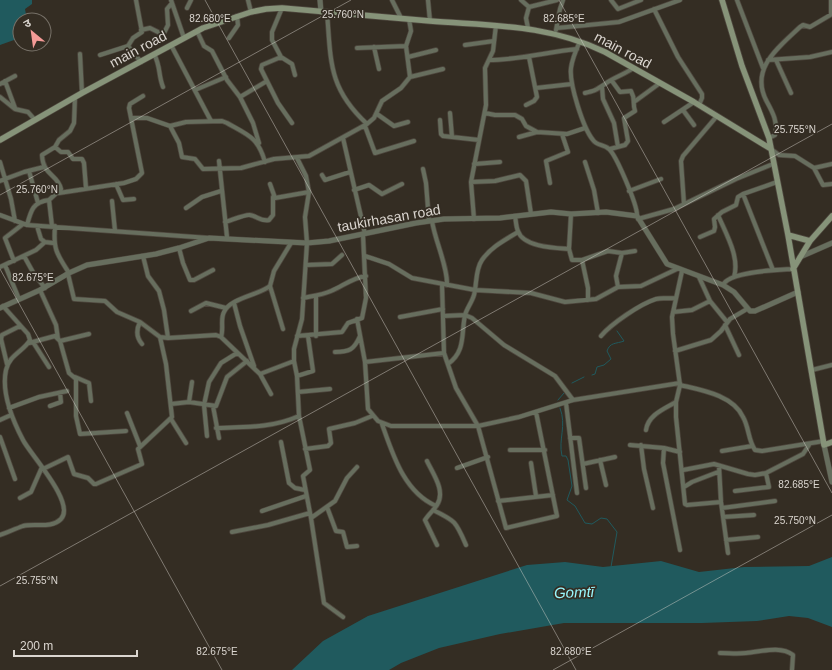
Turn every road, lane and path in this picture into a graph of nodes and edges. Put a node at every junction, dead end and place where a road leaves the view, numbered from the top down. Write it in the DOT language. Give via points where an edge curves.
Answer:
graph roads {
  1 [pos="136,0"];
  2 [pos="191,0"];
  3 [pos="248,0"];
  4 [pos="320,0"];
  5 [pos="392,0"];
  6 [pos="428,0"];
  7 [pos="521,0"];
  8 [pos="557,0"];
  9 [pos="564,0"];
  10 [pos="611,0"];
  11 [pos="641,0"];
  12 [pos="680,0"];
  13 [pos="722,0"];
  14 [pos="737,0"];
  15 [pos="831,0"];
  16 [pos="172,1"];
  17 [pos="529,7"];
  18 [pos="187,8"];
  19 [pos="282,8"];
  20 [pos="654,9"];
  21 [pos="251,12"];
  22 [pos="324,12"];
  23 [pos="831,14"];
  24 [pos="237,16"];
  25 [pos="401,18"];
  26 [pos="409,19"];
  27 [pos="430,21"];
  28 [pos="496,25"];
  29 [pos="528,28"];
  30 [pos="141,30"];
  31 [pos="197,31"];
  32 [pos="556,31"];
  33 [pos="184,38"];
  34 [pos="229,38"];
  35 [pos="494,41"];
  36 [pos="580,41"];
  37 [pos="171,45"];
  38 [pos="465,45"];
  39 [pos="128,46"];
  40 [pos="406,46"];
  41 [pos="374,47"];
  42 [pos="357,48"];
  43 [pos="577,49"];
  44 [pos="436,50"];
  45 [pos="832,52"];
  46 [pos="80,54"];
  47 [pos="154,54"];
  48 [pos="100,55"];
  49 [pos="281,57"];
  50 [pos="408,57"];
  51 [pos="530,57"];
  52 [pos="489,60"];
  53 [pos="768,60"];
  54 [pos="776,60"];
  55 [pos="141,62"];
  56 [pos="379,68"];
  57 [pos="443,68"];
  58 [pos="633,68"];
  59 [pos="763,68"];
  60 [pos="295,75"];
  61 [pos="15,76"];
  62 [pos="226,77"];
  63 [pos="410,77"];
  64 [pos="5,81"];
  65 [pos="267,81"];
  66 [pos="612,81"];
  67 [pos="660,83"];
  68 [pos="0,84"];
  69 [pos="572,84"];
  70 [pos="163,87"];
  71 [pos="602,87"];
  72 [pos="536,88"];
  73 [pos="195,90"];
  74 [pos="82,93"];
  75 [pos="585,93"];
  76 [pos="792,93"];
  77 [pos="143,96"];
  78 [pos="0,97"];
  79 [pos="75,97"];
  80 [pos="240,97"];
  81 [pos="634,102"];
  82 [pos="696,103"];
  83 [pos="526,105"];
  84 [pos="15,109"];
  85 [pos="683,110"];
  86 [pos="450,113"];
  87 [pos="485,113"];
  88 [pos="377,114"];
  89 [pos="717,116"];
  90 [pos="131,118"];
  91 [pos="35,120"];
  92 [pos="440,120"];
  93 [pos="211,121"];
  94 [pos="408,122"];
  95 [pos="664,122"];
  96 [pos="292,124"];
  97 [pos="366,125"];
  98 [pos="694,125"];
  99 [pos="170,126"];
  100 [pos="585,128"];
  101 [pos="537,132"];
  102 [pos="562,134"];
  103 [pos="452,137"];
  104 [pos="519,137"];
  105 [pos="343,138"];
  106 [pos="769,138"];
  107 [pos="0,140"];
  108 [pos="479,140"];
  109 [pos="414,141"];
  110 [pos="260,145"];
  111 [pos="55,147"];
  112 [pos="618,147"];
  113 [pos="771,149"];
  114 [pos="610,150"];
  115 [pos="297,158"];
  116 [pos="219,161"];
  117 [pos="0,162"];
  118 [pos="265,162"];
  119 [pos="500,162"];
  120 [pos="585,162"];
  121 [pos="474,164"];
  122 [pos="773,164"];
  123 [pos="832,164"];
  124 [pos="44,167"];
  125 [pos="814,168"];
  126 [pos="219,169"];
  127 [pos="423,169"];
  128 [pos="29,170"];
  129 [pos="350,172"];
  130 [pos="322,175"];
  131 [pos="661,178"];
  132 [pos="6,179"];
  133 [pos="0,181"];
  134 [pos="471,182"];
  135 [pos="777,182"];
  136 [pos="550,183"];
  137 [pos="116,184"];
  138 [pos="270,184"];
  139 [pos="402,184"];
  140 [pos="832,184"];
  141 [pos="86,188"];
  142 [pos="354,190"];
  143 [pos="221,191"];
  144 [pos="629,191"];
  145 [pos="309,192"];
  146 [pos="59,193"];
  147 [pos="743,194"];
  148 [pos="273,197"];
  149 [pos="49,200"];
  150 [pos="134,200"];
  151 [pos="112,201"];
  152 [pos="38,203"];
  153 [pos="684,204"];
  154 [pos="186,208"];
  155 [pos="598,213"];
  156 [pos="0,214"];
  157 [pos="531,214"];
  158 [pos="571,214"];
  159 [pos="516,216"];
  160 [pos="718,216"];
  161 [pos="832,216"];
  162 [pos="474,218"];
  163 [pos="638,218"];
  164 [pos="15,221"];
  165 [pos="430,221"];
  166 [pos="225,222"];
  167 [pos="25,225"];
  168 [pos="37,226"];
  169 [pos="53,226"];
  170 [pos="115,231"];
  171 [pos="518,232"];
  172 [pos="364,235"];
  173 [pos="788,235"];
  174 [pos="700,237"];
  175 [pos="209,238"];
  176 [pos="227,238"];
  177 [pos="810,241"];
  178 [pos="45,242"];
  179 [pos="53,243"];
  180 [pos="291,243"];
  181 [pos="307,243"];
  182 [pos="832,243"];
  183 [pos="179,248"];
  184 [pos="569,249"];
  185 [pos="635,251"];
  186 [pos="622,253"];
  187 [pos="342,255"];
  188 [pos="24,256"];
  189 [pos="142,256"];
  190 [pos="365,256"];
  191 [pos="800,256"];
  192 [pos="582,260"];
  193 [pos="14,261"];
  194 [pos="5,265"];
  195 [pos="306,265"];
  196 [pos="0,267"];
  197 [pos="793,268"];
  198 [pos="213,270"];
  199 [pos="679,270"];
  200 [pos="773,270"];
  201 [pos="68,273"];
  202 [pos="366,276"];
  203 [pos="699,277"];
  204 [pos="734,277"];
  205 [pos="444,285"];
  206 [pos="723,285"];
  207 [pos="270,286"];
  208 [pos="618,287"];
  209 [pos="42,289"];
  210 [pos="475,290"];
  211 [pos="798,292"];
  212 [pos="316,296"];
  213 [pos="303,298"];
  214 [pos="675,298"];
  215 [pos="19,299"];
  216 [pos="588,300"];
  217 [pos="710,302"];
  218 [pos="234,303"];
  219 [pos="1,307"];
  220 [pos="226,308"];
  221 [pos="442,309"];
  222 [pos="747,309"];
  223 [pos="191,311"];
  224 [pos="673,312"];
  225 [pos="466,313"];
  226 [pos="443,316"];
  227 [pos="400,318"];
  228 [pos="357,319"];
  229 [pos="140,322"];
  230 [pos="726,324"];
  231 [pos="20,326"];
  232 [pos="283,329"];
  233 [pos="88,334"];
  234 [pos="297,336"];
  235 [pos="308,336"];
  236 [pos="316,336"];
  237 [pos="360,336"];
  238 [pos="601,336"];
  239 [pos="160,337"];
  240 [pos="221,337"];
  241 [pos="168,338"];
  242 [pos="59,340"];
  243 [pos="31,343"];
  244 [pos="142,344"];
  245 [pos="675,351"];
  246 [pos="335,352"];
  247 [pos="237,353"];
  248 [pos="444,353"];
  249 [pos="739,356"];
  250 [pos="247,361"];
  251 [pos="294,361"];
  252 [pos="365,362"];
  253 [pos="448,364"];
  254 [pos="7,365"];
  255 [pos="832,365"];
  256 [pos="49,367"];
  257 [pos="255,368"];
  258 [pos="812,370"];
  259 [pos="260,374"];
  260 [pos="297,376"];
  261 [pos="76,377"];
  262 [pos="192,382"];
  263 [pos="680,384"];
  264 [pos="330,389"];
  265 [pos="67,391"];
  266 [pos="298,392"];
  267 [pos="60,393"];
  268 [pos="271,394"];
  269 [pos="7,396"];
  270 [pos="0,397"];
  271 [pos="573,400"];
  272 [pos="91,401"];
  273 [pos="189,402"];
  274 [pos="676,402"];
  275 [pos="566,403"];
  276 [pos="171,404"];
  277 [pos="204,405"];
  278 [pos="50,406"];
  279 [pos="213,406"];
  280 [pos="9,408"];
  281 [pos="536,412"];
  282 [pos="127,413"];
  283 [pos="11,415"];
  284 [pos="299,416"];
  285 [pos="372,416"];
  286 [pos="171,419"];
  287 [pos="0,420"];
  288 [pos="382,424"];
  289 [pos="478,426"];
  290 [pos="216,428"];
  291 [pos="646,430"];
  292 [pos="126,431"];
  293 [pos="207,436"];
  294 [pos="0,437"];
  295 [pos="219,438"];
  296 [pos="570,438"];
  297 [pos="281,442"];
  298 [pos="832,442"];
  299 [pos="186,443"];
  300 [pos="824,443"];
  301 [pos="630,445"];
  302 [pos="641,445"];
  303 [pos="809,445"];
  304 [pos="140,446"];
  305 [pos="752,446"];
  306 [pos="664,448"];
  307 [pos="305,450"];
  308 [pos="510,450"];
  309 [pos="545,450"];
  310 [pos="722,451"];
  311 [pos="680,452"];
  312 [pos="488,457"];
  313 [pos="615,457"];
  314 [pos="600,460"];
  315 [pos="427,461"];
  316 [pos="531,463"];
  317 [pos="583,464"];
  318 [pos="719,466"];
  319 [pos="357,467"];
  320 [pos="42,468"];
  321 [pos="457,468"];
  322 [pos="683,470"];
  323 [pos="718,472"];
  324 [pos="766,472"];
  325 [pos="15,479"];
  326 [pos="832,482"];
  327 [pos="606,485"];
  328 [pos="684,487"];
  329 [pos="586,488"];
  330 [pos="305,490"];
  331 [pos="735,491"];
  332 [pos="577,493"];
  333 [pos="553,494"];
  334 [pos="306,496"];
  335 [pos="536,496"];
  336 [pos="20,498"];
  337 [pos="498,501"];
  338 [pos="775,501"];
  339 [pos="721,502"];
  340 [pos="436,506"];
  341 [pos="327,508"];
  342 [pos="653,508"];
  343 [pos="722,508"];
  344 [pos="433,510"];
  345 [pos="262,511"];
  346 [pos="311,515"];
  347 [pos="754,515"];
  348 [pos="723,517"];
  349 [pos="232,532"];
  350 [pos="0,535"];
  351 [pos="758,537"];
  352 [pos="726,540"];
  353 [pos="437,545"];
  354 [pos="466,545"];
  355 [pos="357,546"];
  356 [pos="680,550"];
  357 [pos="728,553"];
  358 [pos="342,617"];
  359 [pos="720,653"];
  360 [pos="792,670"];
  1 -- 30 [label="street"];
  2 -- 18 [label="street"];
  3 -- 21 [label="street"];
  4 -- 22 [label="street"];
  5 -- 25 [label="street"];
  6 -- 27 [label="street" via="431,10"];
  7 -- 17 [label="street"];
  8 -- 17 [label="street"];
  9 -- 32 [label="street"];
  10 -- 11 [label="street" via="618,9"];
  12 -- 20 [label="street"];
  13 -- 106 [label="main road" via="742,66"];
  14 -- 59 [label="street"];
  15 -- 23 [label="street"];
  16 -- 30 [label="street" via="167,9 168,25 164,33 150,28"];
  16 -- 33 [label="street"];
  17 -- 29 [label="street" via="526,18"];
  19 -- 21 [label="main road, main road"];
  19 -- 22 [label="main road, main road"];
  19 -- 49 [label="street" via="272,35"];
  20 -- 32 [label="street" via="619,22"];
  20 -- 82 [label="street" via="678,57 702,94 702,98"];
  21 -- 24 [label="main road, main road"];
  22 -- 25 [label="main road, main road"];
  22 -- 97 [label="street" via="332,70 344,100"];
  23 -- 53 [label="street" via="810,27 800,27"];
  24 -- 31 [label="main road, main road"];
  24 -- 34 [label="street" via="238,25"];
  25 -- 26 [label="main road, main road"];
  26 -- 27 [label="main road, main road"];
  26 -- 40 [label="street" via="411,31"];
  27 -- 28 [label="main road, main road"];
  28 -- 29 [label="main road, main road"];
  28 -- 35 [label="street"];
  29 -- 32 [label="main road, main road"];
  30 -- 39 [label="street"];
  31 -- 33 [label="main road, main road"];
  31 -- 62 [label="street" via="204,46 212,51"];
  32 -- 36 [label="main road, main road"];
  33 -- 37 [label="main road, main road"];
  35 -- 38 [label="street"];
  35 -- 52 [label="street"];
  36 -- 43 [label="street"];
  36 -- 58 [label="main road, main road"];
  37 -- 47 [label="main road, main road"];
  37 -- 73 [label="street"];
  39 -- 48 [label="street"];
  39 -- 55 [label="street"];
  40 -- 41 [label="street"];
  40 -- 50 [label="street"];
  41 -- 42 [label="street"];
  41 -- 56 [label="street"];
  43 -- 51 [label="street"];
  43 -- 69 [label="street" via="571,67"];
  44 -- 50 [label="street"];
  45 -- 54 [label="street"];
  46 -- 74 [label="street"];
  47 -- 55 [label="main road, main road"];
  47 -- 70 [label="street" via="160,68"];
  49 -- 60 [label="street" via="292,64"];
  49 -- 65 [label="street" via="261,66"];
  50 -- 63 [label="street"];
  51 -- 52 [label="street"];
  51 -- 72 [label="street"];
  52 -- 87 [label="street" via="485,68"];
  53 -- 54 [label="street"];
  53 -- 59 [label="street"];
  54 -- 76 [label="street"];
  55 -- 74 [label="main road, main road"];
  57 -- 63 [label="street"];
  58 -- 66 [label="street"];
  58 -- 67 [label="main road, main road"];
  59 -- 106 [label="street" via="762,92 776,124 775,135"];
  61 -- 64 [label="street"];
  62 -- 73 [label="street"];
  62 -- 80 [label="street"];
  63 -- 88 [label="street" via="401,88 382,101"];
  64 -- 68 [label="street"];
  64 -- 84 [label="street"];
  65 -- 80 [label="street"];
  65 -- 96 [label="street"];
  66 -- 71 [label="street"];
  66 -- 81 [label="street" via="620,92 631,91 635,98"];
  67 -- 81 [label="street"];
  67 -- 82 [label="main road, main road"];
  69 -- 72 [label="street"];
  69 -- 100 [label="street"];
  71 -- 75 [label="street"];
  71 -- 112 [label="street" via="603,99 614,123"];
  72 -- 83 [label="street" via="536,99"];
  73 -- 93 [label="street"];
  74 -- 79 [label="main road, main road"];
  77 -- 90 [label="street" via="130,105"];
  78 -- 84 [label="street"];
  79 -- 91 [label="main road, main road"];
  79 -- 111 [label="street" via="74,123"];
  80 -- 110 [label="street"];
  81 -- 112 [label="street" via="635,111 624,119 628,141"];
  82 -- 85 [label="street"];
  82 -- 89 [label="main road, main road"];
  84 -- 91 [label="street" via="28,112"];
  85 -- 95 [label="street"];
  85 -- 98 [label="street"];
  86 -- 103 [label="street"];
  87 -- 101 [label="street" via="515,115"];
  87 -- 108 [label="street"];
  88 -- 94 [label="street" via="394,126"];
  88 -- 97 [label="street"];
  89 -- 113 [label="main road, main road"];
  89 -- 153 [label="street" via="681,161"];
  90 -- 99 [label="street" via="147,118"];
  90 -- 137 [label="street" via="142,173 136,179"];
  91 -- 107 [label="main road, main road"];
  92 -- 103 [label="street" via="441,134"];
  93 -- 99 [label="street" via="186,122"];
  93 -- 110 [label="street" via="227,122"];
  97 -- 105 [label="street"];
  97 -- 109 [label="street" via="374,152"];
  99 -- 126 [label="street" via="179,143 182,157 195,159 203,169"];
  100 -- 102 [label="street"];
  100 -- 114 [label="street" via="596,143"];
  101 -- 102 [label="street"];
  101 -- 104 [label="street"];
  102 -- 136 [label="street" via="568,152 546,161"];
  103 -- 108 [label="street"];
  105 -- 115 [label="street" via="309,156"];
  105 -- 129 [label="street"];
  106 -- 113 [label="main road"];
  108 -- 121 [label="street"];
  110 -- 118 [label="street"];
  111 -- 124 [label="street" via="42,155"];
  111 -- 141 [label="street" via="61,152 68,152 73,159 82,158"];
  112 -- 114 [label="street"];
  113 -- 122 [label="main road"];
  113 -- 125 [label="street" via="779,155 794,156"];
  114 -- 144 [label="street"];
  115 -- 118 [label="street"];
  115 -- 145 [label="street" via="306,176"];
  116 -- 126 [label="street"];
  117 -- 132 [label="street"];
  118 -- 126 [label="street" via="241,168"];
  119 -- 121 [label="street"];
  120 -- 155 [label="street" via="592,180"];
  121 -- 134 [label="street"];
  122 -- 135 [label="main road"];
  122 -- 153 [label="street"];
  123 -- 125 [label="street"];
  124 -- 128 [label="street"];
  124 -- 146 [label="street" via="61,186"];
  125 -- 140 [label="street" via="823,185"];
  126 -- 143 [label="street"];
  127 -- 165 [label="street"];
  128 -- 132 [label="street"];
  128 -- 152 [label="street"];
  129 -- 130 [label="street" via="325,180"];
  129 -- 142 [label="street"];
  131 -- 144 [label="street"];
  132 -- 133 [label="street"];
  132 -- 164 [label="street"];
  134 -- 157 [label="street" via="495,181 520,175 526,181"];
  134 -- 162 [label="street"];
  135 -- 147 [label="street"];
  135 -- 173 [label="main road"];
  137 -- 141 [label="street"];
  137 -- 150 [label="street" via="123,200"];
  138 -- 148 [label="street"];
  139 -- 142 [label="street" via="382,194 369,185"];
  141 -- 146 [label="street"];
  142 -- 172 [label="street"];
  143 -- 154 [label="street" via="202,197"];
  143 -- 166 [label="street"];
  144 -- 163 [label="street" via="636,204"];
  145 -- 148 [label="street"];
  145 -- 181 [label="street" via="305,217"];
  146 -- 149 [label="street"];
  147 -- 160 [label="street" via="738,198 736,205"];
  147 -- 200 [label="street"];
  148 -- 166 [label="street" via="273,215 269,220 245,215"];
  149 -- 152 [label="street"];
  149 -- 169 [label="street"];
  151 -- 170 [label="street"];
  152 -- 167 [label="street"];
  153 -- 163 [label="street"];
  155 -- 158 [label="street, taukirhasan road"];
  155 -- 163 [label="street, taukirhasan road"];
  156 -- 164 [label="street"];
  157 -- 158 [label="street, taukirhasan road"];
  157 -- 159 [label="street, taukirhasan road"];
  158 -- 184 [label="street"];
  159 -- 162 [label="street, taukirhasan road"];
  159 -- 171 [label="street"];
  160 -- 174 [label="street" via="714,219 714,231"];
  160 -- 204 [label="street" via="732,249 736,269"];
  161 -- 177 [label="main road"];
  162 -- 165 [label="street, taukirhasan road"];
  163 -- 199 [label="street" via="664,261"];
  164 -- 167 [label="street"];
  165 -- 172 [label="street, taukirhasan road"];
  165 -- 205 [label="street" via="447,276"];
  166 -- 176 [label="street"];
  167 -- 168 [label="street"];
  167 -- 193 [label="street" via="5,238"];
  168 -- 169 [label="street"];
  168 -- 178 [label="street" via="39,237"];
  169 -- 170 [label="street"];
  169 -- 179 [label="street"];
  170 -- 175 [label="street"];
  171 -- 184 [label="street" via="523,239 532,244"];
  171 -- 210 [label="street" via="500,242 482,259 478,267"];
  172 -- 181 [label="street, taukirhasan road"];
  172 -- 190 [label="street"];
  173 -- 177 [label="main road"];
  173 -- 197 [label="main road"];
  175 -- 176 [label="street, taukirhasan road"];
  175 -- 183 [label="street, taukirhasan road"];
  176 -- 180 [label="street, taukirhasan road"];
  177 -- 191 [label="main road"];
  178 -- 179 [label="street"];
  178 -- 188 [label="street"];
  179 -- 201 [label="street"];
  180 -- 181 [label="street, taukirhasan road"];
  180 -- 207 [label="street" via="274,271"];
  181 -- 195 [label="street"];
  182 -- 191 [label="street"];
  183 -- 189 [label="street, taukirhasan road"];
  183 -- 198 [label="street" via="190,280"];
  184 -- 192 [label="street" via="572,260"];
  185 -- 186 [label="street"];
  186 -- 192 [label="street" via="608,252"];
  186 -- 208 [label="street" via="616,276"];
  187 -- 195 [label="street" via="332,264"];
  188 -- 193 [label="street"];
  188 -- 209 [label="street"];
  189 -- 201 [label="street, taukirhasan road" via="87,265"];
  189 -- 241 [label="street" via="148,276 159,291"];
  190 -- 202 [label="street"];
  190 -- 205 [label="street" via="389,264 412,278"];
  191 -- 197 [label="main road"];
  192 -- 216 [label="street"];
  193 -- 194 [label="street"];
  194 -- 196 [label="street"];
  194 -- 215 [label="street"];
  195 -- 213 [label="street"];
  197 -- 200 [label="street"];
  197 -- 211 [label="main road"];
  199 -- 203 [label="street"];
  199 -- 208 [label="street" via="641,286"];
  199 -- 214 [label="street"];
  200 -- 204 [label="street"];
  201 -- 209 [label="street, taukirhasan road"];
  201 -- 229 [label="street" via="74,299 105,301 117,312"];
  202 -- 212 [label="street" via="354,278"];
  202 -- 228 [label="street" via="364,309 362,318"];
  203 -- 206 [label="street"];
  203 -- 217 [label="street"];
  204 -- 206 [label="street" via="727,279"];
  205 -- 210 [label="street"];
  205 -- 221 [label="street"];
  206 -- 222 [label="street" via="734,292"];
  207 -- 218 [label="street"];
  207 -- 232 [label="street"];
  208 -- 216 [label="street" via="596,299"];
  209 -- 215 [label="street, taukirhasan road"];
  209 -- 242 [label="street"];
  210 -- 216 [label="street" via="531,293 566,302"];
  210 -- 225 [label="street"];
  211 -- 222 [label="street" via="755,311"];
  211 -- 258 [label="main road"];
  212 -- 213 [label="street"];
  212 -- 236 [label="street"];
  213 -- 234 [label="street" via="302,319"];
  214 -- 224 [label="street"];
  214 -- 238 [label="street" via="656,299 645,304 611,326"];
  215 -- 219 [label="street, taukirhasan road"];
  217 -- 224 [label="street" via="692,310"];
  217 -- 230 [label="street"];
  218 -- 220 [label="street"];
  218 -- 257 [label="street"];
  219 -- 231 [label="street"];
  220 -- 223 [label="street" via="206,303"];
  220 -- 240 [label="street" via="222,314 224,329"];
  221 -- 226 [label="street"];
  221 -- 227 [label="street"];
  222 -- 230 [label="street"];
  224 -- 245 [label="street"];
  225 -- 226 [label="street"];
  225 -- 253 [label="street" via="457,357"];
  225 -- 271 [label="street" via="504,345 555,376"];
  226 -- 248 [label="street"];
  228 -- 236 [label="street" via="348,323 342,332"];
  228 -- 237 [label="street"];
  229 -- 239 [label="street"];
  229 -- 244 [label="street" via="137,328 138,338"];
  230 -- 245 [label="street" via="711,340"];
  230 -- 249 [label="street"];
  231 -- 243 [label="street"];
  231 -- 254 [label="street" via="2,335 1,338"];
  233 -- 242 [label="street"];
  234 -- 235 [label="street"];
  234 -- 251 [label="street"];
  235 -- 236 [label="street"];
  235 -- 260 [label="street" via="313,371"];
  237 -- 246 [label="street" via="350,351"];
  237 -- 252 [label="street"];
  239 -- 241 [label="street"];
  239 -- 276 [label="street"];
  240 -- 241 [label="street" via="216,335"];
  240 -- 247 [label="street"];
  242 -- 243 [label="street" via="52,336"];
  242 -- 261 [label="street" via="69,373"];
  243 -- 254 [label="street" via="11,358"];
  243 -- 256 [label="street"];
  245 -- 263 [label="street"];
  247 -- 250 [label="street"];
  247 -- 277 [label="street" via="218,367 210,382"];
  248 -- 252 [label="street"];
  248 -- 253 [label="street"];
  250 -- 257 [label="street"];
  250 -- 279 [label="street" via="227,377 217,405"];
  251 -- 259 [label="street"];
  251 -- 260 [label="street"];
  252 -- 285 [label="street" via="367,402"];
  253 -- 289 [label="street" via="456,388"];
  254 -- 269 [label="street"];
  255 -- 258 [label="street"];
  257 -- 259 [label="street"];
  258 -- 300 [label="main road"];
  259 -- 268 [label="street"];
  260 -- 266 [label="street"];
  261 -- 272 [label="street" via="89,383"];
  261 -- 292 [label="street" via="76,416 80,434"];
  262 -- 273 [label="street"];
  263 -- 271 [label="street"];
  263 -- 274 [label="street"];
  263 -- 305 [label="street" via="717,396 738,409 743,416"];
  264 -- 266 [label="street"];
  265 -- 267 [label="street"];
  266 -- 284 [label="street"];
  267 -- 278 [label="street" via="61,402"];
  267 -- 280 [label="street" via="39,397"];
  269 -- 270 [label="street"];
  269 -- 280 [label="street"];
  271 -- 275 [label="street"];
  273 -- 276 [label="street"];
  273 -- 277 [label="street"];
  274 -- 291 [label="street" via="651,418"];
  274 -- 311 [label="street"];
  275 -- 281 [label="street"];
  275 -- 296 [label="street"];
  276 -- 286 [label="street"];
  277 -- 279 [label="street"];
  277 -- 293 [label="street"];
  279 -- 290 [label="street"];
  280 -- 283 [label="street"];
  281 -- 289 [label="street"];
  281 -- 309 [label="street"];
  282 -- 304 [label="street"];
  283 -- 287 [label="street"];
  283 -- 320 [label="street" via="26,447"];
  284 -- 290 [label="street" via="273,425"];
  284 -- 307 [label="street"];
  285 -- 288 [label="street"];
  285 -- 307 [label="street" via="329,429 331,443 328,446"];
  286 -- 299 [label="street"];
  286 -- 304 [label="street"];
  288 -- 289 [label="street"];
  288 -- 340 [label="street" via="390,449 409,485 425,500"];
  289 -- 312 [label="street"];
  290 -- 295 [label="street"];
  294 -- 325 [label="street"];
  296 -- 317 [label="street" via="579,438"];
  296 -- 332 [label="street"];
  297 -- 330 [label="street" via="289,483 295,488"];
  298 -- 300 [label="main road"];
  300 -- 303 [label="street"];
  300 -- 326 [label="street"];
  301 -- 302 [label="street"];
  302 -- 306 [label="street"];
  302 -- 342 [label="street"];
  303 -- 305 [label="street" via="762,451 755,450"];
  303 -- 324 [label="street" via="803,454"];
  304 -- 320 [label="street" via="137,452 142,464 96,484 88,478 74,474 68,457"];
  305 -- 310 [label="street"];
  306 -- 311 [label="street"];
  306 -- 356 [label="street" via="662,460"];
  307 -- 330 [label="street" via="310,470 303,475"];
  308 -- 309 [label="street"];
  309 -- 333 [label="street"];
  311 -- 322 [label="street"];
  312 -- 321 [label="street"];
  312 -- 337 [label="street"];
  313 -- 314 [label="street"];
  314 -- 317 [label="street"];
  314 -- 327 [label="street"];
  315 -- 340 [label="street" via="440,490 440,499"];
  316 -- 335 [label="street"];
  317 -- 329 [label="street"];
  318 -- 322 [label="street" via="710,464"];
  318 -- 323 [label="street"];
  318 -- 324 [label="street" via="755,474"];
  319 -- 341 [label="street" via="347,478 336,501"];
  320 -- 336 [label="street" via="31,492"];
  320 -- 350 [label="street" via="61,498 64,511 61,519 47,525 24,526"];
  322 -- 328 [label="street"];
  323 -- 328 [label="street"];
  323 -- 339 [label="street"];
  324 -- 331 [label="street" via="769,487"];
  328 -- 339 [label="street" via="686,505"];
  330 -- 334 [label="street"];
  333 -- 335 [label="street"];
  333 -- 337 [label="street" via="556,517 509,528 504,525"];
  334 -- 345 [label="street"];
  334 -- 346 [label="street"];
  335 -- 337 [label="street"];
  338 -- 343 [label="street"];
  339 -- 343 [label="street"];
  340 -- 344 [label="street"];
  341 -- 346 [label="street"];
  341 -- 355 [label="street" via="336,531 343,532 347,547"];
  343 -- 348 [label="street"];
  344 -- 353 [label="street" via="425,520"];
  344 -- 354 [label="street" via="456,524"];
  346 -- 349 [label="street"];
  346 -- 358 [label="street" via="324,603"];
  347 -- 348 [label="street"];
  348 -- 352 [label="street"];
  351 -- 352 [label="street"];
  352 -- 357 [label="street"];
  359 -- 360 [label="street" via="788,652 792,656"];
}
